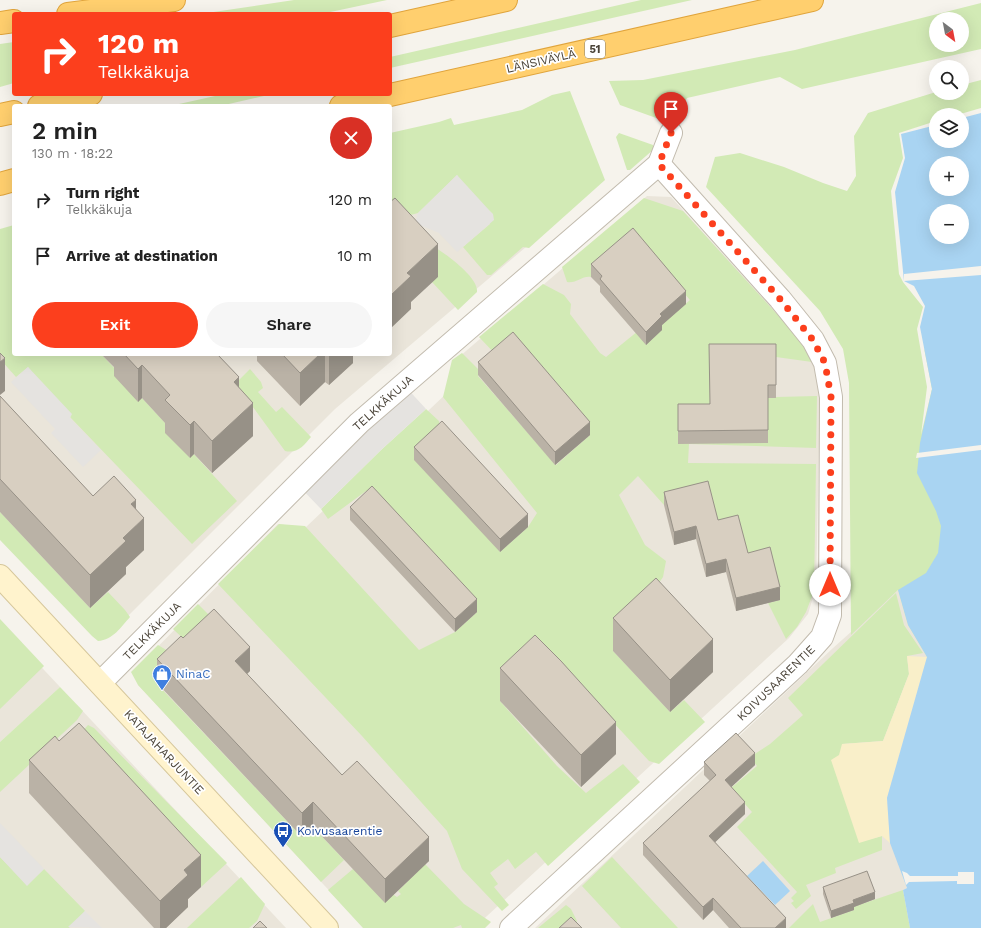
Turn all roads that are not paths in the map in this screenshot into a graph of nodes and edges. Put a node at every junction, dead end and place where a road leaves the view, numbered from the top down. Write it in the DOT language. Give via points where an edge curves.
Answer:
graph roads {
  1 [pos="174,0"];
  2 [pos="506,0"];
  3 [pos="812,0"];
  4 [pos="83,12"];
  5 [pos="12,21"];
  6 [pos="0,23"];
  7 [pos="392,26"];
  8 [pos="392,95"];
  9 [pos="82,96"];
  10 [pos="385,96"];
  11 [pos="48,104"];
  12 [pos="350,104"];
  13 [pos="12,112"];
  14 [pos="0,115"];
  15 [pos="671,133"];
  16 [pos="659,164"];
  17 [pos="12,181"];
  18 [pos="0,184"];
  19 [pos="0,576"];
  20 [pos="100,683"];
  21 [pos="328,928"];
  22 [pos="512,928"];
  1 -- 4 [label="highway"];
  2 -- 7 [label="highway"];
  3 -- 8 [label="highway, LÄNSIVÄYLÄ / 51"];
  5 -- 6 [label="highway"];
  9 -- 11 [label="highway"];
  10 -- 12 [label="highway, LÄNSIVÄYLÄ / 51"];
  13 -- 14 [label="highway"];
  15 -- 16 [label="street, TELKKÄKUJA"];
  16 -- 20 [label="street, TELKKÄKUJA" via="359,424"];
  16 -- 22 [label="street, KOIVUSAARENTIE" via="780,299 813,340 825,363 831,397 830,615 822,637 798,664"];
  17 -- 18 [label="highway"];
  19 -- 20 [label="street, KATAJAHARJUNTIE"];
  20 -- 21 [label="street, KATAJAHARJUNTIE"];
}
